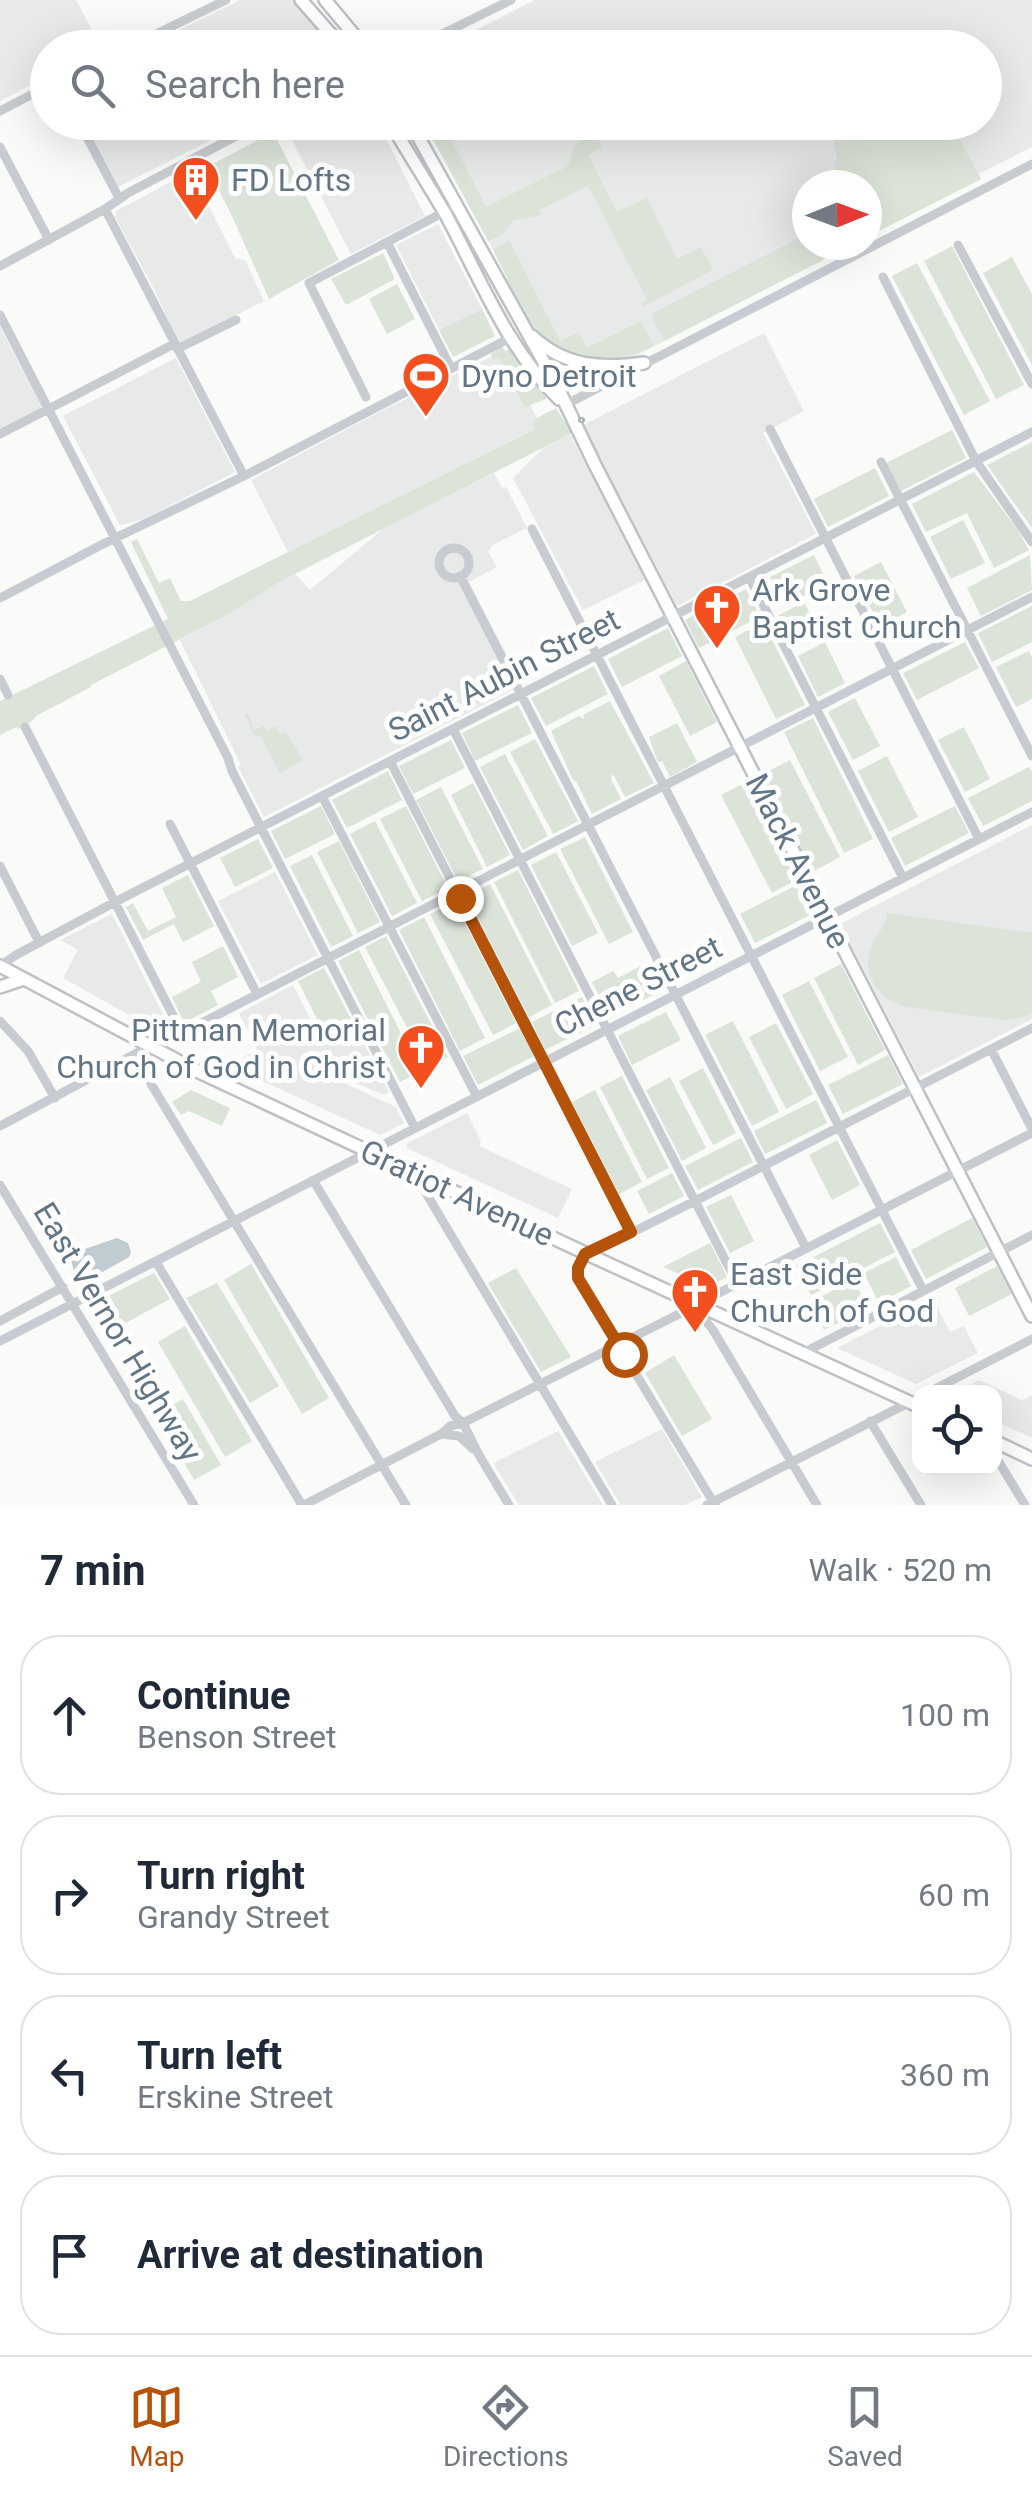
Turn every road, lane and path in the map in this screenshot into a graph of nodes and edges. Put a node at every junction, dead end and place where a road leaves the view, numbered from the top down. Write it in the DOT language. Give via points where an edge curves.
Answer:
graph roads {
  1 [pos="226,0"];
  2 [pos="302,0"];
  3 [pos="324,0"];
  4 [pos="510,0"];
  5 [pos="204,5"];
  6 [pos="160,30"];
  7 [pos="328,30"];
  8 [pos="351,30"];
  9 [pos="450,30"];
  10 [pos="30,95"];
  11 [pos="0,110"];
  12 [pos="88,140"];
  13 [pos="228,140"];
  14 [pos="401,140"];
  15 [pos="420,140"];
  16 [pos="0,147"];
  17 [pos="1032,164"];
  18 [pos="118,198"];
  19 [pos="456,204"];
  20 [pos="104,209"];
  21 [pos="445,213"];
  22 [pos="49,240"];
  23 [pos="387,242"];
  24 [pos="958,245"];
  25 [pos="0,266"];
  26 [pos="474,270"];
  27 [pos="883,277"];
  28 [pos="508,300"];
  29 [pos="0,315"];
  30 [pos="236,320"];
  31 [pos="523,324"];
  32 [pos="510,338"];
  33 [pos="176,347"];
  34 [pos="644,363"];
  35 [pos="450,368"];
  36 [pos="1032,384"];
  37 [pos="366,397"];
  38 [pos="570,403"];
  39 [pos="48,409"];
  40 [pos="770,428"];
  41 [pos="1032,432"];
  42 [pos="0,434"];
  43 [pos="976,461"];
  44 [pos="882,462"];
  45 [pos="244,476"];
  46 [pos="900,500"];
  47 [pos="532,529"];
  48 [pos="825,538"];
  49 [pos="115,539"];
  50 [pos="1032,542"];
  51 [pos="460,576"];
  52 [pos="749,578"];
  53 [pos="1032,597"];
  54 [pos="0,598"];
  55 [pos="673,616"];
  56 [pos="968,630"];
  57 [pos="598,655"];
  58 [pos="892,669"];
  59 [pos="0,679"];
  60 [pos="521,694"];
  61 [pos="8,696"];
  62 [pos="816,708"];
  63 [pos="25,727"];
  64 [pos="452,729"];
  65 [pos="740,747"];
  66 [pos="1032,756"];
  67 [pos="390,761"];
  68 [pos="664,786"];
  69 [pos="322,796"];
  70 [pos="1032,812"];
  71 [pos="170,824"];
  72 [pos="588,824"];
  73 [pos="261,828"];
  74 [pos="979,839"];
  75 [pos="520,860"];
  76 [pos="191,864"];
  77 [pos="0,866"];
  78 [pos="903,878"];
  79 [pos="457,892"];
  80 [pos="115,902"];
  81 [pos="827,917"];
  82 [pos="389,926"];
  83 [pos="40,942"];
  84 [pos="752,956"];
  85 [pos="328,958"];
  86 [pos="0,966"];
  87 [pos="24,979"];
  88 [pos="0,987"];
  89 [pos="257,994"];
  90 [pos="676,995"];
  91 [pos="0,1020"];
  92 [pos="1032,1028"];
  93 [pos="607,1030"];
  94 [pos="182,1033"];
  95 [pos="150,1046"];
  96 [pos="991,1050"];
  97 [pos="544,1062"];
  98 [pos="915,1088"];
  99 [pos="477,1097"];
  100 [pos="55,1098"];
  101 [pos="0,1126"];
  102 [pos="840,1127"];
  103 [pos="415,1128"];
  104 [pos="1032,1131"];
  105 [pos="370,1152"];
  106 [pos="764,1166"];
  107 [pos="412,1171"];
  108 [pos="958,1171"];
  109 [pos="313,1180"];
  110 [pos="0,1185"];
  111 [pos="695,1201"];
  112 [pos="882,1210"];
  113 [pos="235,1221"];
  114 [pos="631,1232"];
  115 [pos="1032,1235"];
  116 [pos="806,1248"];
  117 [pos="999,1252"];
  118 [pos="585,1254"];
  119 [pos="156,1262"];
  120 [pos="737,1283"];
  121 [pos="62,1287"];
  122 [pos="923,1290"];
  123 [pos="41,1299"];
  124 [pos="689,1301"];
  125 [pos="73,1304"];
  126 [pos="50,1316"];
  127 [pos="1032,1316"];
  128 [pos="0,1321"];
  129 [pos="1032,1338"];
  130 [pos="0,1341"];
  131 [pos="618,1344"];
  132 [pos="803,1353"];
  133 [pos="539,1384"];
  134 [pos="943,1385"];
  135 [pos="912,1400"];
  136 [pos="912,1404"];
  137 [pos="870,1421"];
  138 [pos="463,1423"];
  139 [pos="441,1434"];
  140 [pos="1002,1446"];
  141 [pos="478,1455"];
  142 [pos="1032,1459"];
  143 [pos="792,1461"];
  144 [pos="382,1465"];
  145 [pos="1002,1467"];
  146 [pos="712,1504"];
  147 [pos="194,1505"];
  148 [pos="303,1505"];
  149 [pos="406,1505"];
  150 [pos="508,1505"];
  151 [pos="612,1505"];
  152 [pos="817,1505"];
  153 [pos="921,1505"];
  154 [pos="1025,1505"];
  1 -- 5 [label="street"];
  2 -- 7 [label="main road"];
  3 -- 8 [label="main road"];
  4 -- 9 [label="street"];
  5 -- 6 [label="street"];
  10 -- 11 [label="street"];
  12 -- 18 [label="street"];
  13 -- 18 [label="street"];
  14 -- 21 [label="main road, Mack Avenue"];
  15 -- 19 [label="main road, Mack Avenue"];
  16 -- 22 [label="street"];
  17 -- 34 [label="street"];
  18 -- 20 [label="street"];
  19 -- 21 [label="street"];
  19 -- 28 [label="main road, Mack Avenue"];
  20 -- 22 [label="street"];
  20 -- 33 [label="street"];
  21 -- 23 [label="street"];
  21 -- 26 [label="main road, Mack Avenue"];
  22 -- 25 [label="street"];
  23 -- 35 [label="street"];
  23 -- 37 [label="street" via="309,283"];
  24 -- 36 [label="street"];
  26 -- 28 [label="main road" via="486,268"];
  26 -- 32 [label="main road, Mack Avenue"];
  27 -- 43 [label="street"];
  28 -- 31 [label="main road, Mack Avenue"];
  29 -- 39 [label="street"];
  30 -- 33 [label="street"];
  31 -- 34 [label="main road" via="545,347 580,364"];
  31 -- 38 [label="main road, Mack Avenue"];
  32 -- 35 [label="street"];
  32 -- 38 [label="main road, Mack Avenue" via="538,377"];
  33 -- 39 [label="street"];
  33 -- 45 [label="street"];
  34 -- 38 [label="street"];
  35 -- 45 [label="street"];
  38 -- 55 [label="main road, Mack Avenue"];
  39 -- 42 [label="street"];
  39 -- 49 [label="street"];
  40 -- 48 [label="street"];
  41 -- 43 [label="street, Saint Aubin Street"];
  43 -- 46 [label="street, Saint Aubin Street"];
  43 -- 50 [label="street"];
  44 -- 46 [label="street"];
  45 -- 49 [label="street"];
  46 -- 48 [label="street, Saint Aubin Street"];
  46 -- 56 [label="street"];
  47 -- 57 [label="street"];
  48 -- 52 [label="street, Saint Aubin Street"];
  48 -- 58 [label="street"];
  49 -- 54 [label="street"];
  49 -- 73 [label="street"];
  51 -- 60 [label="street"];
  52 -- 55 [label="street, Saint Aubin Street"];
  52 -- 62 [label="street"];
  53 -- 56 [label="street"];
  55 -- 57 [label="street, Saint Aubin Street"];
  55 -- 65 [label="main road, Mack Avenue"];
  56 -- 58 [label="street"];
  56 -- 66 [label="street"];
  57 -- 60 [label="street, Saint Aubin Street"];
  57 -- 68 [label="street"];
  58 -- 62 [label="street"];
  58 -- 74 [label="street"];
  59 -- 61 [label="street"];
  60 -- 64 [label="street, Saint Aubin Street"];
  60 -- 72 [label="street"];
  62 -- 65 [label="street"];
  62 -- 78 [label="street"];
  63 -- 80 [label="street"];
  64 -- 67 [label="street, Saint Aubin Street"];
  64 -- 75 [label="street"];
  65 -- 68 [label="street"];
  65 -- 81 [label="main road, Mack Avenue"];
  67 -- 69 [label="street, Saint Aubin Street"];
  67 -- 79 [label="street"];
  68 -- 72 [label="street"];
  68 -- 84 [label="street"];
  69 -- 73 [label="street, Saint Aubin Street"];
  69 -- 82 [label="street"];
  70 -- 74 [label="street, Chene Street"];
  71 -- 76 [label="street"];
  72 -- 75 [label="street"];
  72 -- 90 [label="street"];
  73 -- 76 [label="street, Saint Aubin Street"];
  73 -- 85 [label="street"];
  74 -- 78 [label="street, Chene Street"];
  75 -- 79 [label="street"];
  75 -- 93 [label="street"];
  76 -- 80 [label="street, Saint Aubin Street"];
  76 -- 89 [label="street"];
  77 -- 83 [label="street"];
  78 -- 81 [label="street, Chene Street"];
  79 -- 82 [label="street"];
  79 -- 97 [label="street"];
  80 -- 83 [label="street, Saint Aubin Street"];
  80 -- 94 [label="street"];
  81 -- 84 [label="street, Chene Street"];
  81 -- 98 [label="main road, Mack Avenue"];
  82 -- 85 [label="street"];
  82 -- 99 [label="street"];
  83 -- 86 [label="street, Saint Aubin Street"];
  84 -- 90 [label="street, Chene Street"];
  84 -- 102 [label="street"];
  85 -- 89 [label="street"];
  85 -- 103 [label="street"];
  86 -- 87 [label="main road, Gratiot Avenue"];
  87 -- 88 [label="main road"];
  87 -- 95 [label="main road, Gratiot Avenue"];
  89 -- 94 [label="street"];
  90 -- 93 [label="street, Chene Street"];
  90 -- 106 [label="street"];
  91 -- 100 [label="street" via="28,1050"];
  92 -- 96 [label="street"];
  93 -- 97 [label="street, Chene Street"];
  93 -- 111 [label="street"];
  94 -- 95 [label="street"];
  95 -- 100 [label="street"];
  95 -- 105 [label="main road, Gratiot Avenue"];
  95 -- 113 [label="street" via="151,1084"];
  96 -- 98 [label="street"];
  96 -- 104 [label="street"];
  97 -- 99 [label="street, Chene Street"];
  97 -- 114 [label="street"];
  98 -- 102 [label="street"];
  98 -- 108 [label="main road, Mack Avenue"];
  99 -- 103 [label="street, Chene Street"];
  100 -- 101 [label="street"];
  102 -- 106 [label="street"];
  102 -- 112 [label="street"];
  103 -- 105 [label="street, Chene Street"];
  104 -- 108 [label="street"];
  105 -- 107 [label="main road, Gratiot Avenue"];
  105 -- 109 [label="street, Chene Street"];
  106 -- 111 [label="street"];
  106 -- 116 [label="street"];
  107 -- 118 [label="main road, Gratiot Avenue"];
  107 -- 133 [label="street"];
  108 -- 112 [label="street"];
  108 -- 117 [label="main road, Mack Avenue"];
  109 -- 113 [label="street, Chene Street"];
  109 -- 138 [label="street"];
  110 -- 121 [label="street, East Vernor Highway"];
  111 -- 114 [label="street"];
  111 -- 120 [label="street"];
  112 -- 116 [label="street"];
  112 -- 122 [label="street"];
  113 -- 119 [label="street, Chene Street"];
  113 -- 144 [label="street"];
  114 -- 118 [label="street"];
  115 -- 117 [label="street"];
  116 -- 120 [label="street"];
  117 -- 122 [label="street"];
  117 -- 127 [label="main road, Mack Avenue"];
  118 -- 124 [label="main road, Gratiot Avenue"];
  118 -- 131 [label="street" via="578,1278"];
  119 -- 125 [label="street, Chene Street"];
  119 -- 148 [label="street"];
  120 -- 124 [label="street"];
  121 -- 123 [label="street"];
  121 -- 125 [label="street, East Vernor Highway"];
  122 -- 132 [label="street"];
  123 -- 126 [label="street" via="51,1305"];
  123 -- 128 [label="street"];
  124 -- 131 [label="street" via="679,1314"];
  124 -- 132 [label="main road, Gratiot Avenue"];
  124 -- 143 [label="street"];
  125 -- 126 [label="street, Chene Street"];
  125 -- 147 [label="street, East Vernor Highway"];
  126 -- 130 [label="street, Chene Street"];
  129 -- 134 [label="street"];
  131 -- 133 [label="street"];
  131 -- 146 [label="street"];
  132 -- 135 [label="main road, Gratiot Avenue"];
  133 -- 138 [label="street"];
  133 -- 151 [label="street"];
  136 -- 137 [label="street"];
  137 -- 143 [label="street"];
  137 -- 153 [label="street"];
  138 -- 139 [label="street"];
  138 -- 141 [label="street"];
  139 -- 141 [label="street" via="459,1436"];
  139 -- 144 [label="street"];
  140 -- 142 [label="main road"];
  141 -- 150 [label="street"];
  143 -- 146 [label="street"];
  143 -- 152 [label="street"];
  144 -- 148 [label="street"];
  144 -- 149 [label="street"];
  145 -- 154 [label="street"];
}
